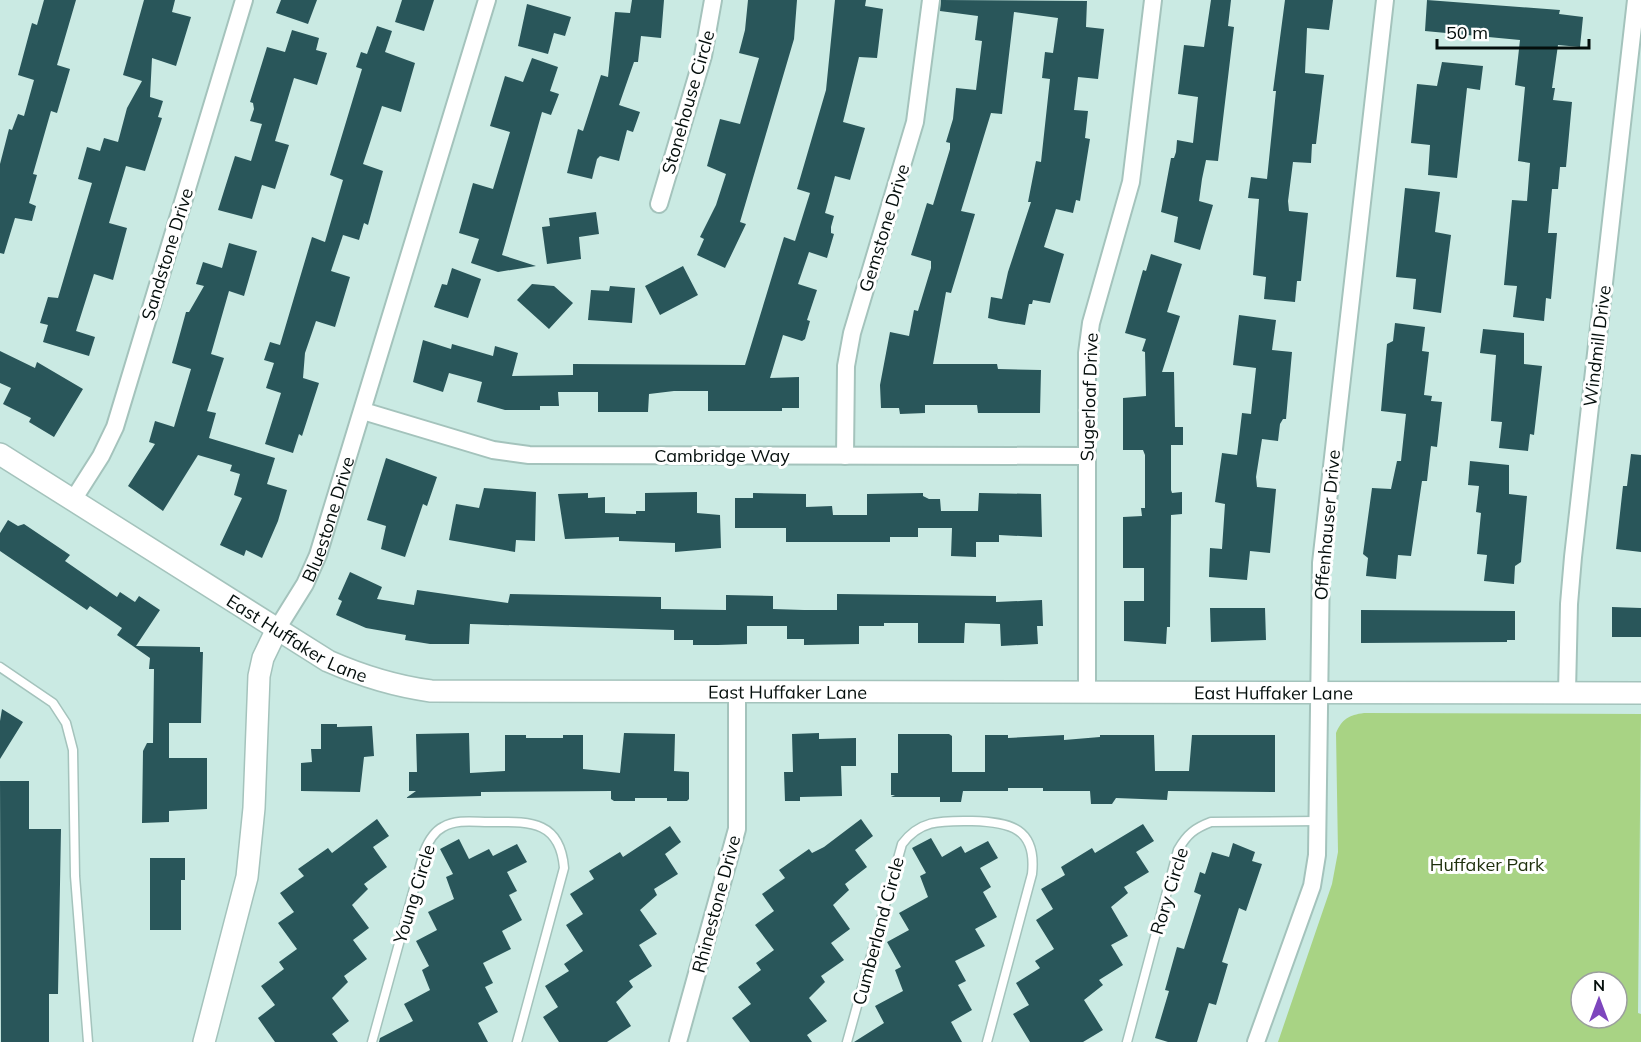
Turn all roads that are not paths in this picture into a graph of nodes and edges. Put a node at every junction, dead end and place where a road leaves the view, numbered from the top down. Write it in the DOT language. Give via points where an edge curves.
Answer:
graph roads {
  1 [pos="244,0"];
  2 [pos="487,0"];
  3 [pos="712,0"];
  4 [pos="931,0"];
  5 [pos="1153,0"];
  6 [pos="1385,0"];
  7 [pos="1636,0"];
  8 [pos="659,204"];
  9 [pos="363,411"];
  10 [pos="0,454"];
  11 [pos="845,456"];
  12 [pos="1087,456"];
  13 [pos="73,500"];
  14 [pos="277,629"];
  15 [pos="0,667"];
  16 [pos="737,692"];
  17 [pos="1087,692"];
  18 [pos="1318,692"];
  19 [pos="1568,692"];
  20 [pos="1641,693"];
  21 [pos="1318,821"];
  22 [pos="88,1042"];
  23 [pos="204,1042"];
  24 [pos="372,1042"];
  25 [pos="517,1042"];
  26 [pos="678,1042"];
  27 [pos="847,1042"];
  28 [pos="987,1042"];
  29 [pos="1127,1042"];
  30 [pos="1256,1042"];
  1 -- 13 [label="street, Sandstone Drive" via="115,427"];
  2 -- 9 [label="street, Bluestone Drive"];
  3 -- 8 [label="street, Stonehouse Circle" via="704,56"];
  4 -- 11 [label="street, Gemstone Drive" via="915,122 852,333 846,366"];
  5 -- 12 [label="street, Sugerloaf Drive" via="1131,182 1091,323"];
  6 -- 18 [label="street, Offenhauser Drive" via="1321,563"];
  7 -- 19 [label="street, Windmill Drive" via="1573,557"];
  9 -- 11 [label="street, Cambridge Way" via="493,450 529,455"];
  9 -- 14 [label="street, Bluestone Drive" via="318,555"];
  10 -- 13 [label="street, East Huffaker Lane"];
  11 -- 12 [label="street, Cambridge Way"];
  12 -- 17 [label="street, Sugerloaf Drive"];
  13 -- 14 [label="street, East Huffaker Lane"];
  14 -- 16 [label="street, East Huffaker Lane" via="328,661 360,675 395,686 431,691"];
  14 -- 23 [label="street, Bluestone Drive" via="263,658 258,685 248,877"];
  15 -- 22 [label="lane" via="53,703 66,723 73,750 75,876"];
  16 -- 17 [label="street, East Huffaker Lane"];
  16 -- 26 [label="street, Rhinestone Drive" via="737,829"];
  17 -- 18 [label="street, East Huffaker Lane"];
  18 -- 19 [label="street, East Huffaker Lane"];
  18 -- 21 [label="street, Offenhauser Drive"];
  19 -- 20 [label="street, East Huffaker Lane"];
  21 -- 29 [label="lane, Rory Circle" via="1211,822 1185,837 1178,850"];
  21 -- 30 [label="street, Offenhauser Drive" via="1312,886"];
  24 -- 25 [label="lane, Young Circle" via="430,838 455,822 530,822 556,838 563,852 564,868"];
  27 -- 28 [label="lane, Cumberland Circle" via="902,844 923,824 1000,821 1024,836 1031,848 1032,874"];
}
